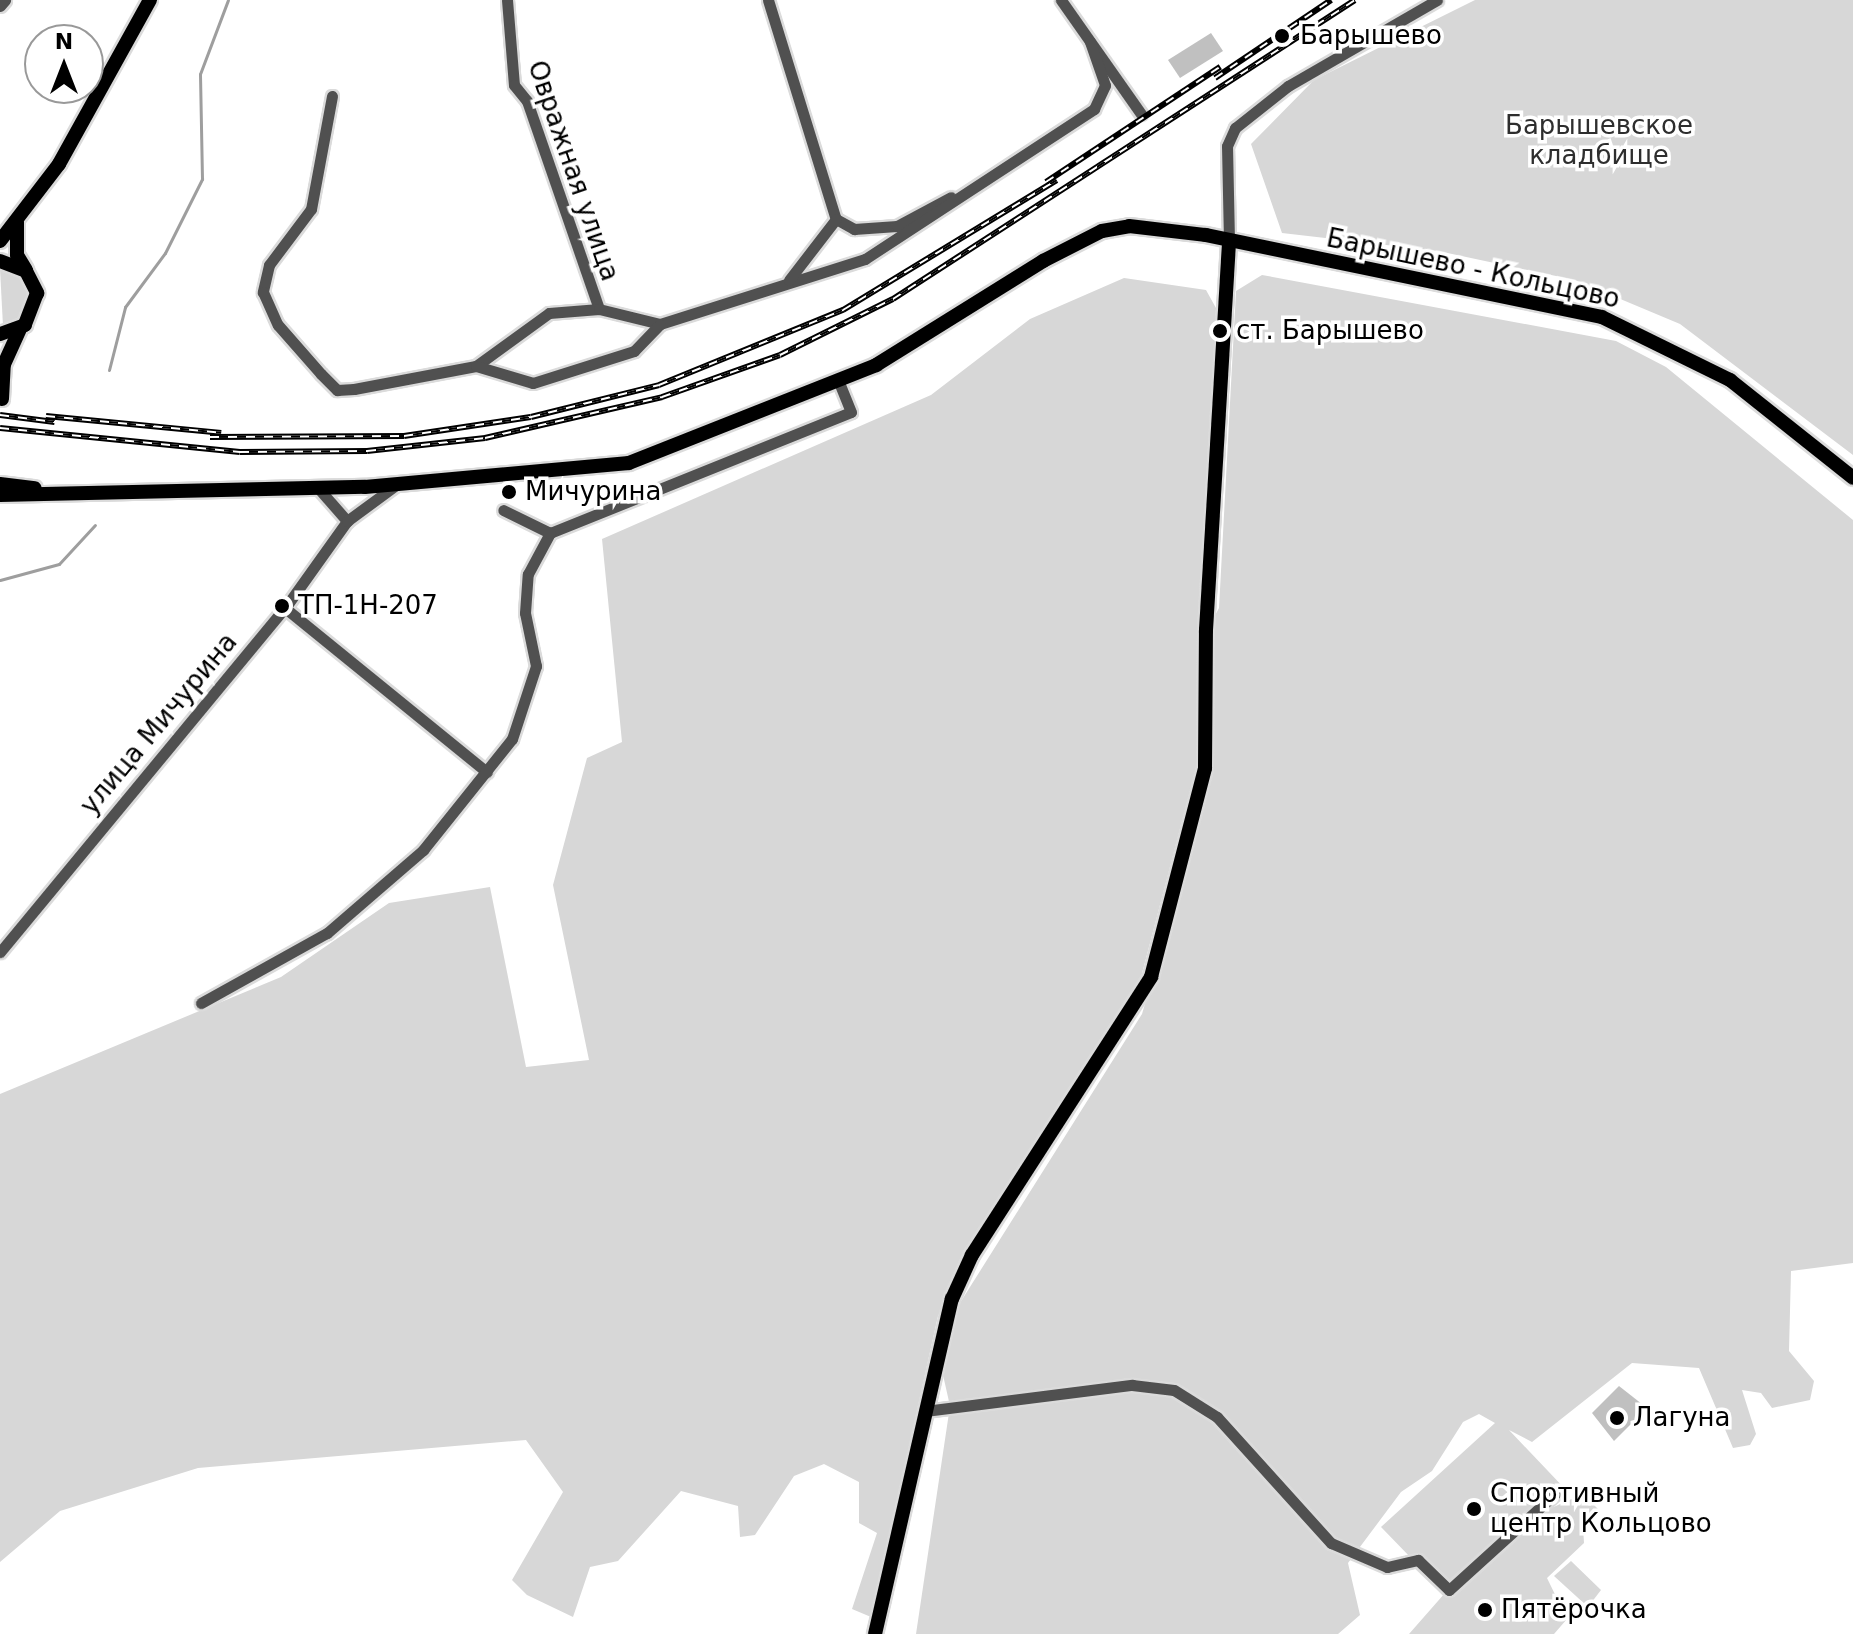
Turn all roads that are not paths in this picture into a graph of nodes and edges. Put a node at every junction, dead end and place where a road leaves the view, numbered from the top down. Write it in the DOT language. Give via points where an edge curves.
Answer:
graph roads {
  1 [pos="5,0"];
  2 [pos="150,0"];
  3 [pos="507,0"];
  4 [pos="768,0"];
  5 [pos="1061,0"];
  6 [pos="1437,0"];
  7 [pos="0,6"];
  8 [pos="1090,42"];
  9 [pos="332,96"];
  10 [pos="1141,114"];
  11 [pos="970,190"];
  12 [pos="836,219"];
  13 [pos="17,220"];
  14 [pos="0,241"];
  15 [pos="1229,241"];
  16 [pos="0,261"];
  17 [pos="26,271"];
  18 [pos="789,280"];
  19 [pos="599,309"];
  20 [pos="660,324"];
  21 [pos="20,329"];
  22 [pos="0,334"];
  23 [pos="4,357"];
  24 [pos="476,366"];
  25 [pos="0,373"];
  26 [pos="839,383"];
  27 [pos="2,399"];
  28 [pos="0,477"];
  29 [pos="1853,478"];
  30 [pos="396,485"];
  31 [pos="319,489"];
  32 [pos="0,492"];
  33 [pos="52,492"];
  34 [pos="503,510"];
  35 [pos="347,521"];
  36 [pos="550,533"];
  37 [pos="285,608"];
  38 [pos="487,772"];
  39 [pos="0,952"];
  40 [pos="201,1003"];
  41 [pos="925,1411"];
  42 [pos="1555,1494"];
  43 [pos="875,1634"];
  1 -- 7 [label="street"];
  2 -- 13 [label="main road" via="59,164"];
  3 -- 19 [label="street, Овражная улица" via="514,85 527,101"];
  4 -- 12 [label="street"];
  5 -- 8 [label="street"];
  6 -- 15 [label="street" via="1288,86 1235,128 1227,146"];
  8 -- 10 [label="street"];
  8 -- 11 [label="street" via="1105,85 1094,109"];
  9 -- 24 [label="street" via="311,209 269,265 267,306 337,390"];
  11 -- 12 [label="street" via="897,226 854,229"];
  11 -- 18 [label="street" via="865,259"];
  12 -- 18 [label="street"];
  13 -- 14 [label="main road"];
  13 -- 17 [label="main road" via="17,255"];
  15 -- 26 [label="main road, Барышево - Кольцово" via="1155,227 1102,231"];
  15 -- 29 [label="main road, Барышево - Кольцово" via="1602,317 1730,380"];
  15 -- 41 [label="main road" via="1206,630 1210,723 1151,977 972,1255 952,1299"];
  16 -- 17 [label="main road"];
  17 -- 21 [label="main road" via="37,305"];
  18 -- 20 [label="street"];
  19 -- 20 [label="street"];
  19 -- 24 [label="street" via="549,313"];
  20 -- 24 [label="street" via="634,351 533,383"];
  21 -- 22 [label="main road"];
  21 -- 23 [label="main road"];
  23 -- 25 [label="main road"];
  23 -- 27 [label="main road"];
  26 -- 30 [label="main road, Барышево - Кольцово" via="629,463"];
  26 -- 36 [label="street" via="851,412"];
  28 -- 33 [label="main road"];
  30 -- 31 [label="main road, Барышево - Кольцово"];
  30 -- 35 [label="street, улица Мичурина"];
  31 -- 33 [label="main road, Барышево - Кольцово"];
  31 -- 35 [label="street"];
  32 -- 33 [label="main road"];
  34 -- 36 [label="street"];
  35 -- 37 [label="street, улица Мичурина"];
  36 -- 38 [label="street" via="528,574 525,613 536,666 525,709"];
  37 -- 38 [label="street"];
  37 -- 39 [label="street, улица Мичурина"];
  38 -- 40 [label="street" via="423,850 327,933"];
  41 -- 42 [label="street" via="1132,1385 1174,1390 1217,1417 1331,1543 1387,1567 1418,1560 1449,1590"];
  41 -- 43 [label="main road"];
}
